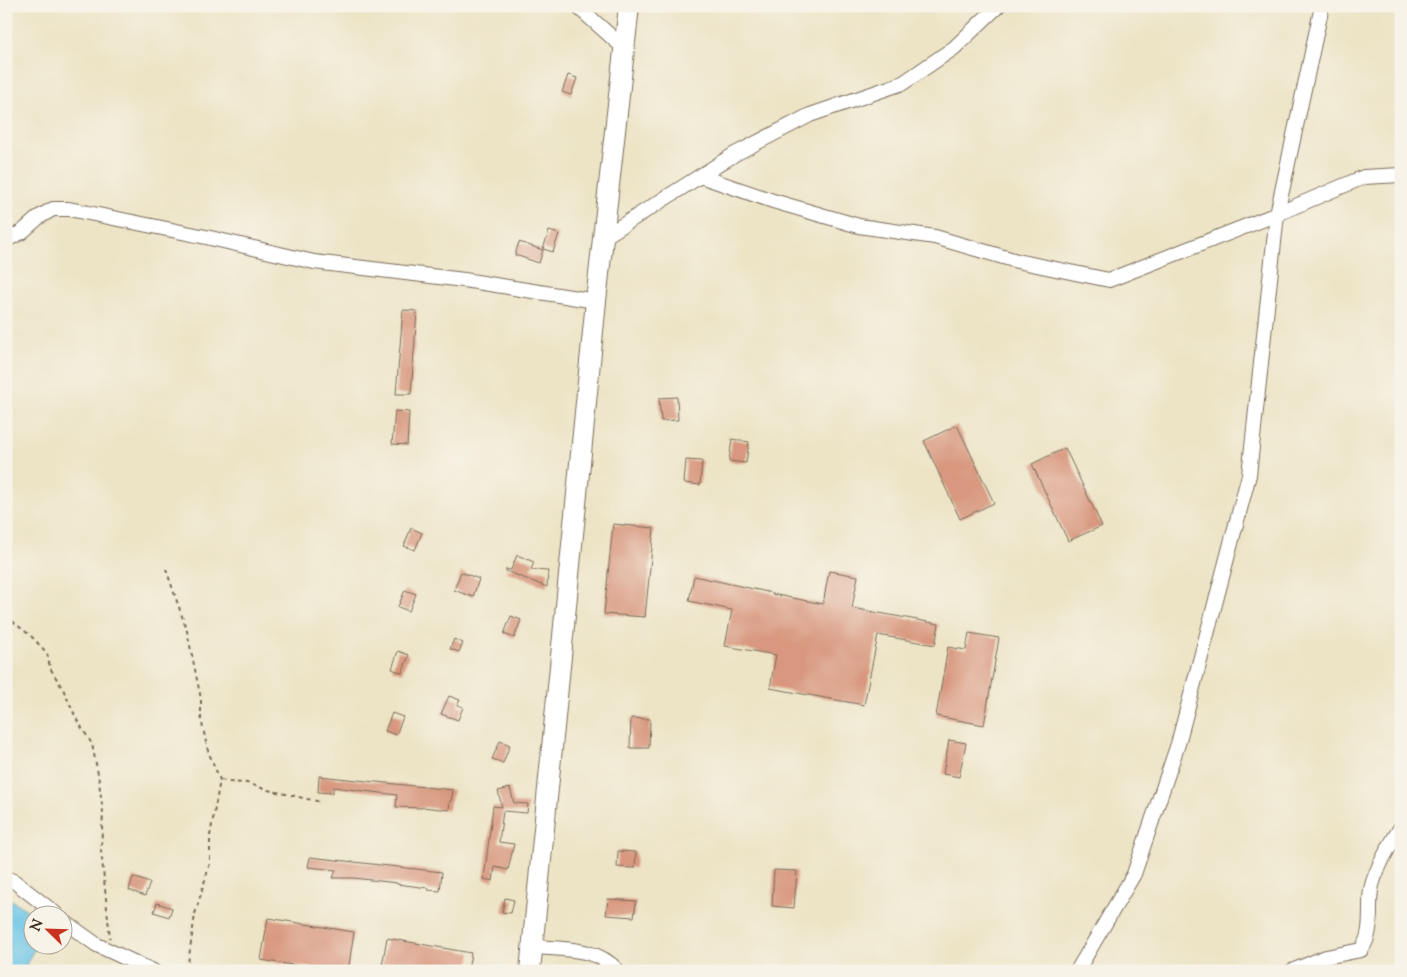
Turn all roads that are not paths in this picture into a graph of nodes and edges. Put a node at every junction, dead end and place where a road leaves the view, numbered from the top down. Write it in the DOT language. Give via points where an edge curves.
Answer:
graph roads {
  1 [pos="577,6"];
  2 [pos="629,6"];
  3 [pos="998,6"];
  4 [pos="1322,6"];
  5 [pos="624,48"];
  6 [pos="1401,175"];
  7 [pos="700,176"];
  8 [pos="1277,214"];
  9 [pos="604,237"];
  10 [pos="6,240"];
  11 [pos="596,301"];
  12 [pos="1401,827"];
  13 [pos="6,878"];
  14 [pos="43,904"];
  15 [pos="72,927"];
  16 [pos="533,947"];
  17 [pos="153,971"];
  18 [pos="530,971"];
  19 [pos="618,971"];
  20 [pos="1077,971"];
  21 [pos="1292,971"];
  1 -- 5 [label="street"];
  2 -- 5 [label="main road"];
  3 -- 7 [label="street" via="954,48 903,83 810,116 735,154"];
  4 -- 8 [label="street"];
  5 -- 9 [label="main road"];
  6 -- 8 [label="street" via="1364,177"];
  7 -- 8 [label="street" via="859,226 935,237 1017,261 1108,280"];
  7 -- 9 [label="street"];
  8 -- 20 [label="street" via="1249,476 1184,725 1134,874"];
  9 -- 11 [label="main road"];
  10 -- 11 [label="street" via="53,209 68,209 314,262 464,280"];
  11 -- 16 [label="main road"];
  12 -- 21 [label="street" via="1371,889 1369,933 1361,950 1326,958"];
  13 -- 14 [label="street"];
  15 -- 17 [label="street" via="97,945"];
  16 -- 18 [label="main road"];
  16 -- 19 [label="street" via="593,954 611,963"];
}
